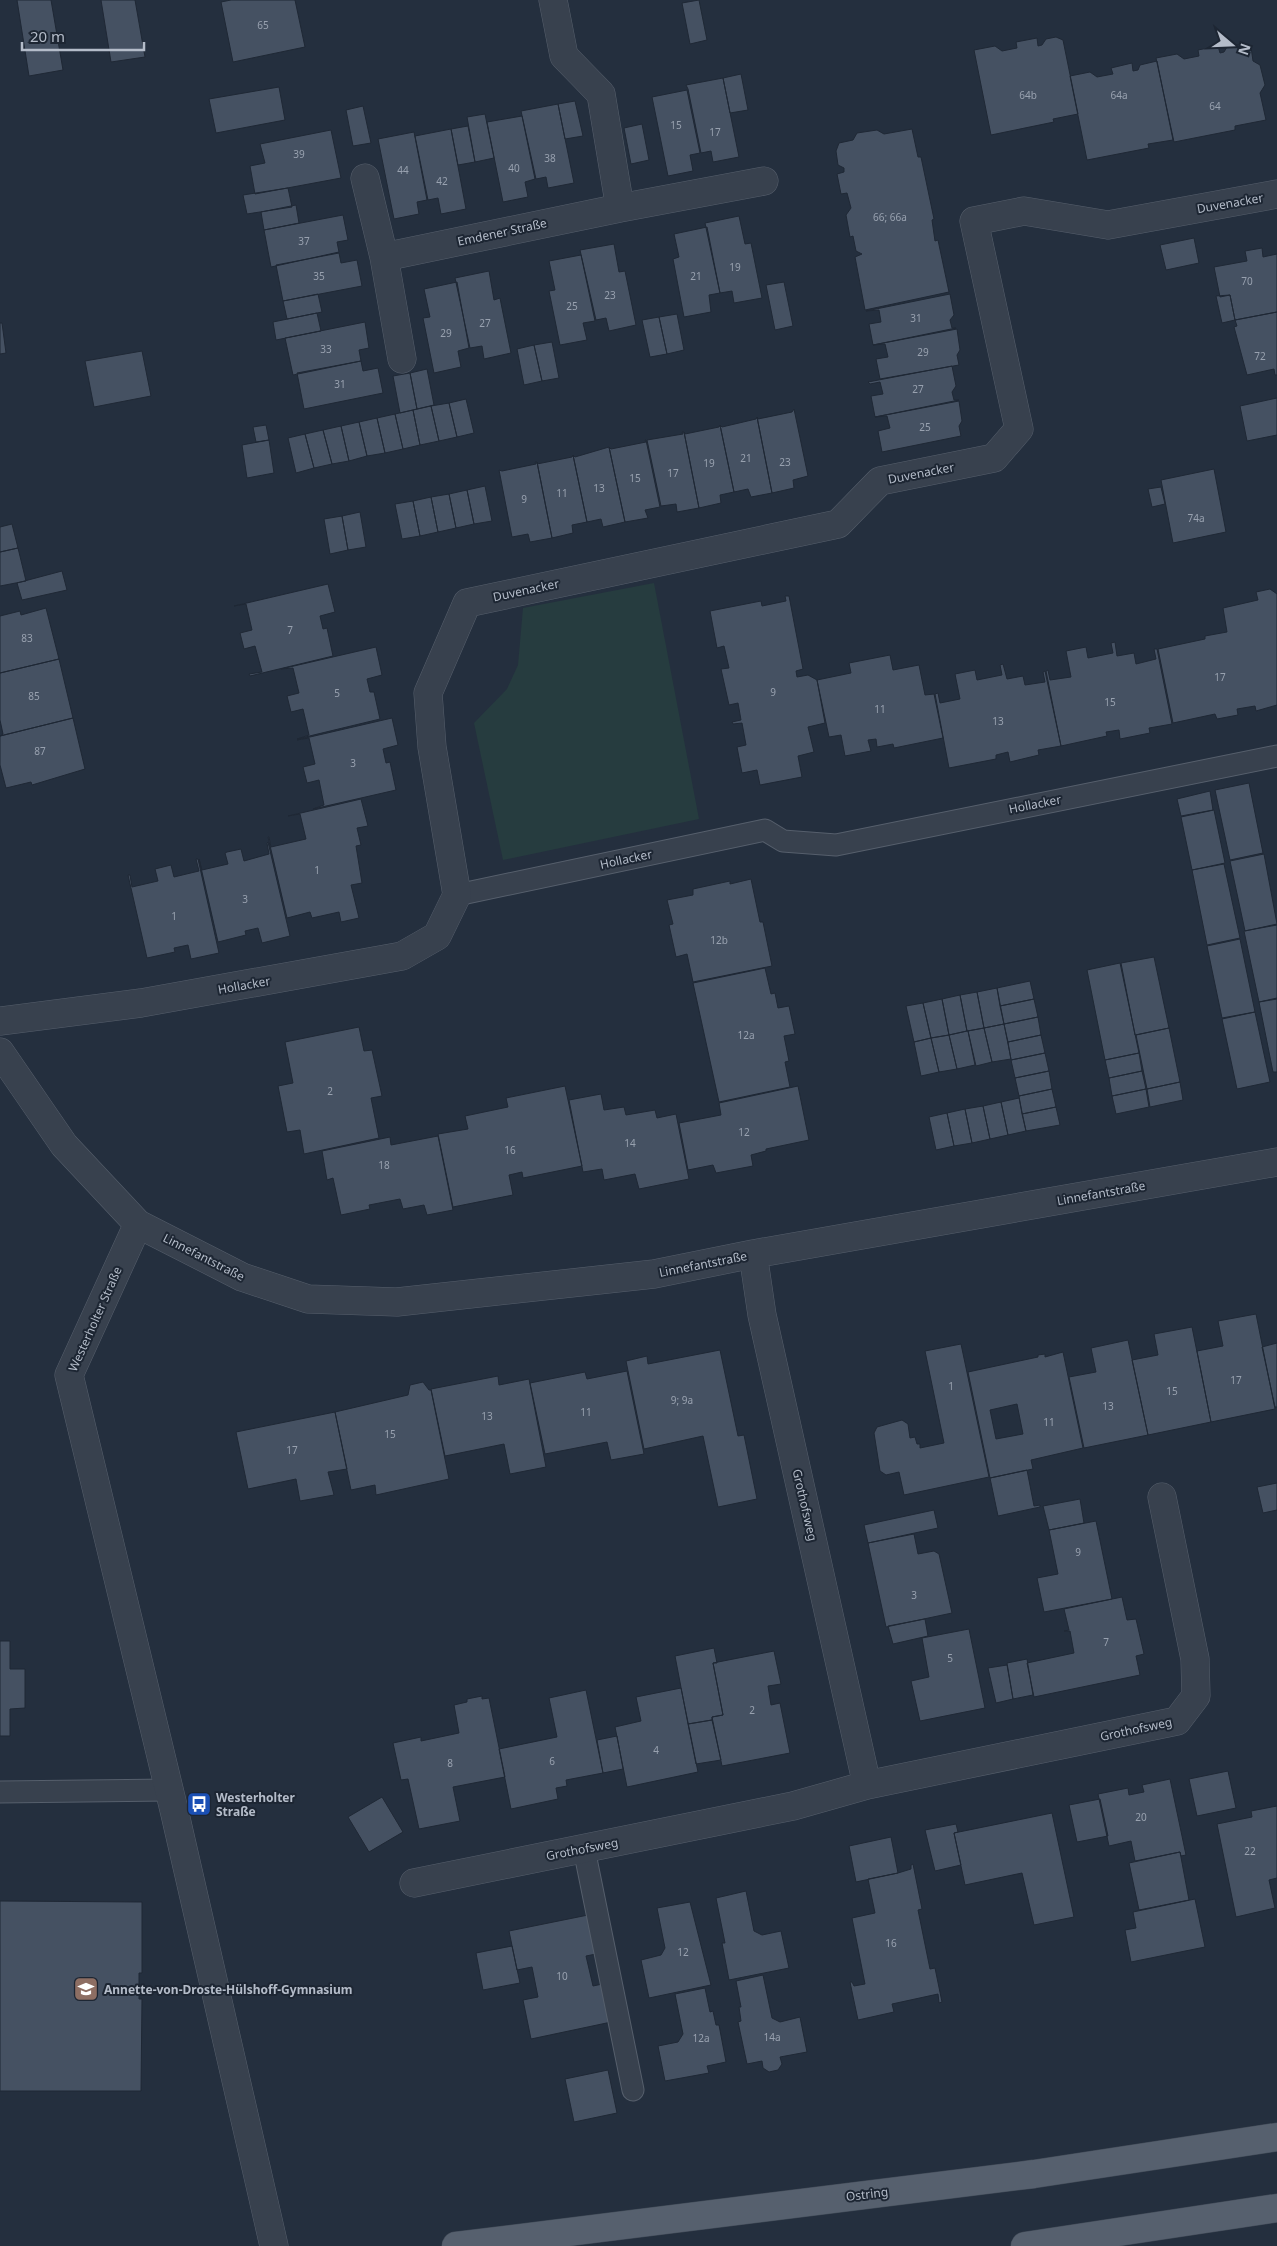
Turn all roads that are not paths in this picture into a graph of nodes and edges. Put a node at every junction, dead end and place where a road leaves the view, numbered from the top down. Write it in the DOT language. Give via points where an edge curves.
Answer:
graph roads {
  1 [pos="553,0"];
  2 [pos="365,178"];
  3 [pos="764,181"];
  4 [pos="1277,194"];
  5 [pos="620,208"];
  6 [pos="384,257"];
  7 [pos="402,359"];
  8 [pos="1277,756"];
  9 [pos="457,895"];
  10 [pos="0,1021"];
  11 [pos="0,1052"];
  12 [pos="1277,1162"];
  13 [pos="138,1224"];
  14 [pos="753,1254"];
  15 [pos="1162,1497"];
  16 [pos="867,1785"];
  17 [pos="169,1790"];
  18 [pos="0,1792"];
  19 [pos="584,1849"];
  20 [pos="414,1883"];
  21 [pos="633,2090"];
  22 [pos="1277,2137"];
  23 [pos="1277,2208"];
  24 [pos="274,2246"];
  25 [pos="456,2246"];
  26 [pos="1025,2246"];
  1 -- 5 [label="street" via="564,56 601,94"];
  2 -- 6 [label="street"];
  3 -- 5 [label="street, Emdener Straße"];
  4 -- 9 [label="street, Duvenacker" via="1108,225 1024,211 974,221 1018,429 994,458 880,481 838,524 467,603 428,693 432,747"];
  5 -- 6 [label="street, Emdener Straße"];
  6 -- 7 [label="street"];
  8 -- 9 [label="lane, Hollacker" via="836,845 783,841 765,830"];
  9 -- 10 [label="street, Hollacker" via="437,936 402,956 141,1003"];
  11 -- 13 [label="street" via="64,1145"];
  12 -- 14 [label="street, Linnefantstraße"];
  13 -- 14 [label="street, Linnefantstraße" via="242,1278 308,1299 396,1302 654,1274"];
  13 -- 17 [label="street, Westerholter Straße" via="69,1374"];
  14 -- 16 [label="street, Grothofsweg" via="762,1315"];
  15 -- 16 [label="street, Grothofsweg" via="1195,1659 1196,1696 1177,1721"];
  16 -- 19 [label="street, Grothofsweg" via="793,1806"];
  17 -- 18 [label="lane"];
  17 -- 24 [label="street, Westerholter Straße"];
  19 -- 20 [label="street, Grothofsweg"];
  19 -- 21 [label="lane"];
  22 -- 25 [label="main road, Ostring" via="1034,2174"];
  23 -- 26 [label="main road"];
}
